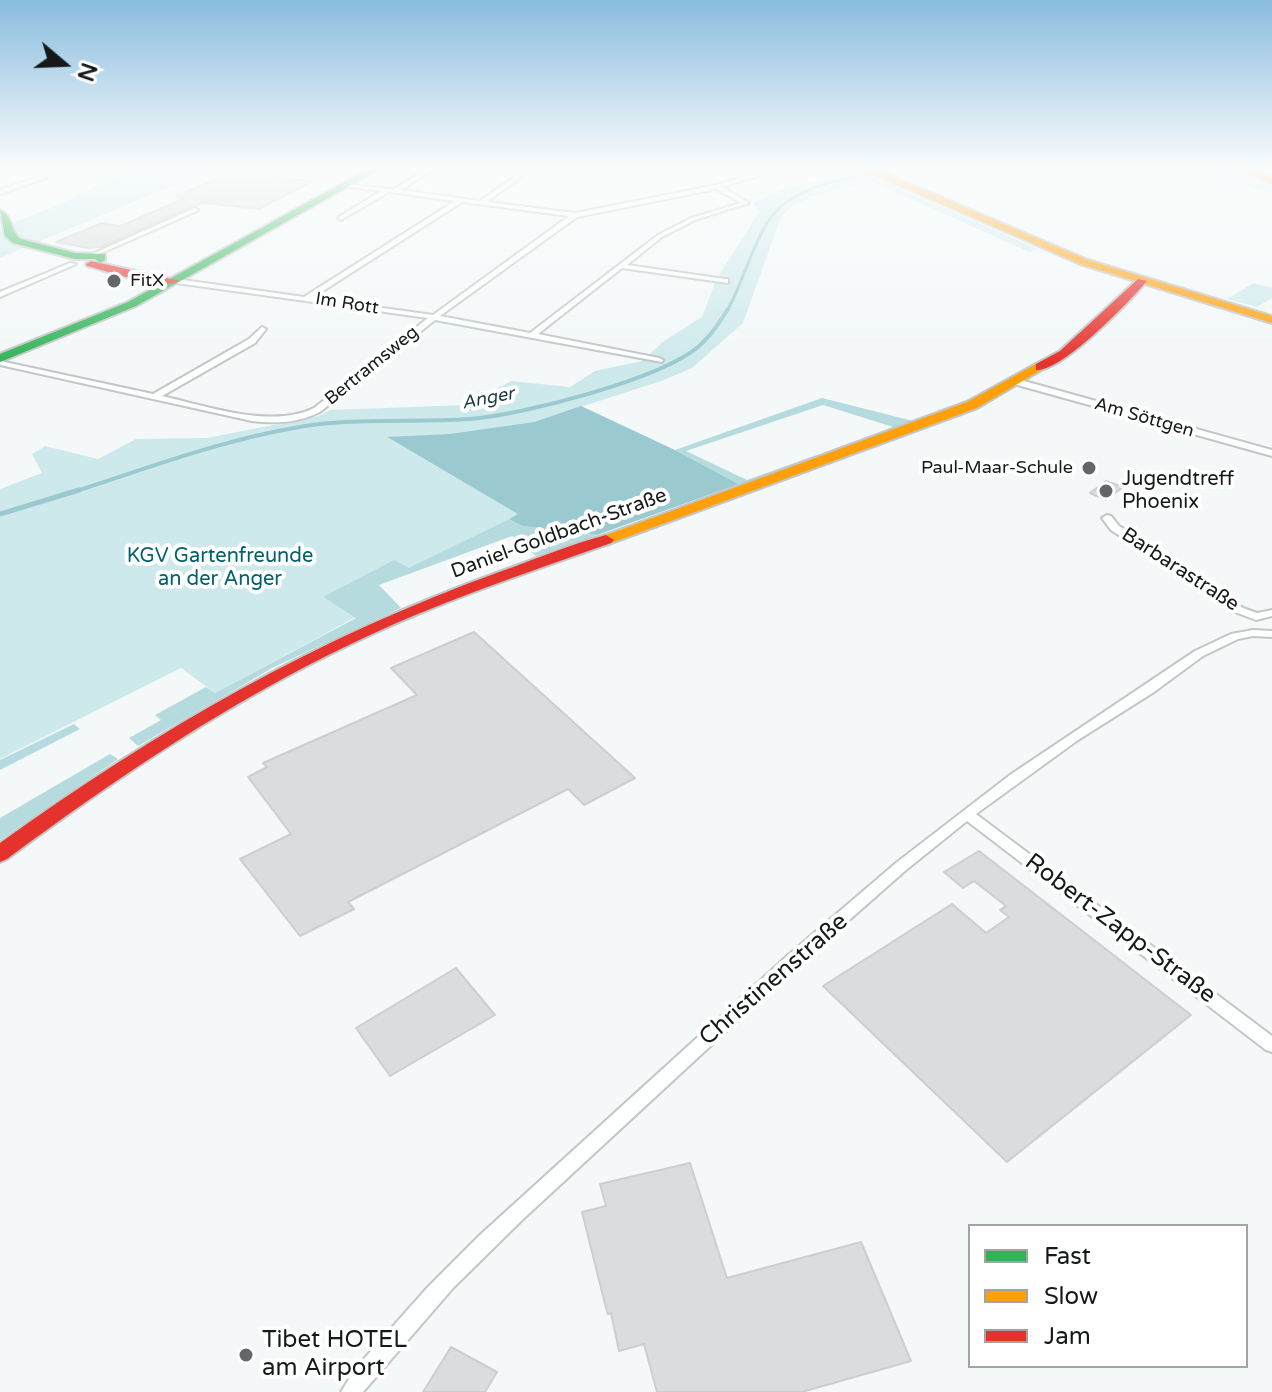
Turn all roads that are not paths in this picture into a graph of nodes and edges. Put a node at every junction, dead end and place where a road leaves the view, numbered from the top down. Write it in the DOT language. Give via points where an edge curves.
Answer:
graph roads {
  1 [pos="8,233"];
  2 [pos="145,233"];
  3 [pos="262,233"];
  4 [pos="409,233"];
  5 [pos="550,233"];
  6 [pos="666,233"];
  7 [pos="1012,233"];
  8 [pos="87,260"];
  9 [pos="620,266"];
  10 [pos="176,281"];
  11 [pos="725,281"];
  12 [pos="1142,281"];
  13 [pos="0,295"];
  14 [pos="307,298"];
  15 [pos="434,317"];
  16 [pos="1272,320"];
  17 [pos="262,329"];
  18 [pos="532,335"];
  19 [pos="0,360"];
  20 [pos="659,360"];
  21 [pos="1017,382"];
  22 [pos="156,396"];
  23 [pos="1272,453"];
  24 [pos="1107,518"];
  25 [pos="1272,613"];
  26 [pos="1256,617"];
  27 [pos="1254,632"];
  28 [pos="1272,634"];
  29 [pos="967,814"];
  30 [pos="0,854"];
  31 [pos="1272,1045"];
  32 [pos="351,1392"];
  1 -- 8 [label="main road"];
  2 -- 8 [label="street"];
  3 -- 10 [label="main road"];
  4 -- 14 [label="street"];
  5 -- 15 [label="street, Bertramsweg"];
  6 -- 9 [label="street"];
  7 -- 12 [label="main road"];
  8 -- 10 [label="main road"];
  8 -- 13 [label="street"];
  9 -- 11 [label="street"];
  9 -- 18 [label="street"];
  10 -- 14 [label="street, Im Rott"];
  10 -- 19 [label="main road"];
  12 -- 16 [label="main road"];
  12 -- 21 [label="main road, Daniel-Goldbach-Straße" via="1064,354"];
  14 -- 15 [label="street, Im Rott"];
  15 -- 18 [label="street, Im Rott"];
  15 -- 22 [label="street, Bertramsweg" via="317,410 299,418 260,420"];
  17 -- 22 [label="street" via="252,341"];
  18 -- 20 [label="street, Im Rott"];
  19 -- 22 [label="street, Bertramsweg"];
  21 -- 23 [label="street, Am Söttgen"];
  21 -- 30 [label="main road, Daniel-Goldbach-Straße" via="920,427 503,577 314,655 178,729"];
  24 -- 26 [label="street, Barbarastraße"];
  25 -- 26 [label="street"];
  26 -- 27 [label="street"];
  27 -- 28 [label="street"];
  27 -- 29 [label="street, Christinenstraße" via="1216,646 1121,706"];
  29 -- 31 [label="street, Robert-Zapp-Straße"];
  29 -- 32 [label="street, Christinenstraße" via="760,990 459,1269"];
}
